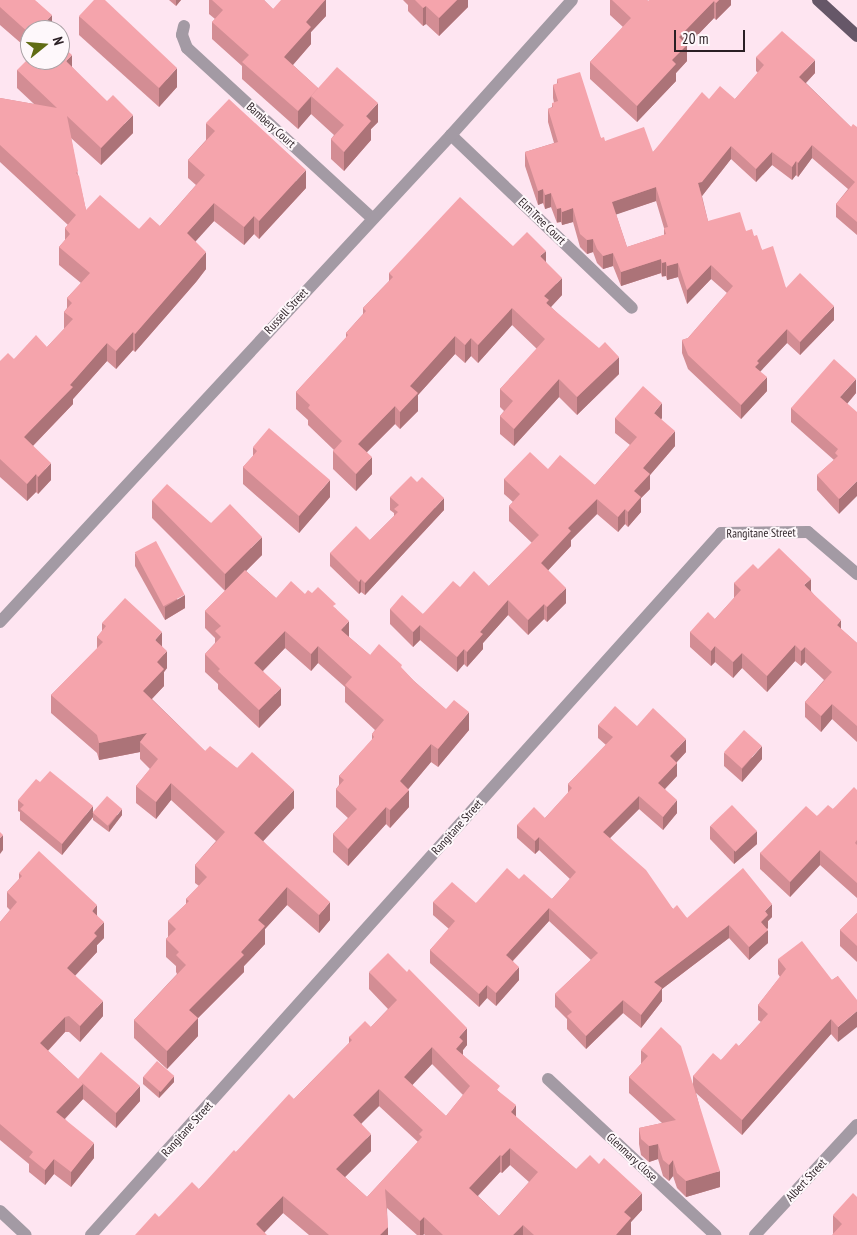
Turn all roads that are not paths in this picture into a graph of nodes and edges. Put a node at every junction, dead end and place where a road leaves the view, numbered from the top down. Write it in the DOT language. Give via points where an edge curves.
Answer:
graph roads {
  1 [pos="572,0"];
  2 [pos="818,0"];
  3 [pos="184,26"];
  4 [pos="857,36"];
  5 [pos="451,135"];
  6 [pos="372,218"];
  7 [pos="632,308"];
  8 [pos="857,574"];
  9 [pos="0,622"];
  10 [pos="548,1080"];
  11 [pos="857,1125"];
  12 [pos="0,1211"];
  13 [pos="26,1235"];
  14 [pos="91,1235"];
  15 [pos="715,1235"];
  16 [pos="755,1235"];
  1 -- 5 [label="street, Russell Street"];
  2 -- 4 [label="main road"];
  3 -- 6 [label="street, Bambery Court" via="182,35 187,48"];
  5 -- 6 [label="street, Russell Street"];
  5 -- 7 [label="street, Elm Tree Court"];
  6 -- 9 [label="street, Russell Street"];
  8 -- 14 [label="street, Rangitane Street" via="808,532 721,533"];
  10 -- 15 [label="street, Glenmary Close"];
  11 -- 16 [label="street, Albert Street"];
  12 -- 13 [label="street"];
}
